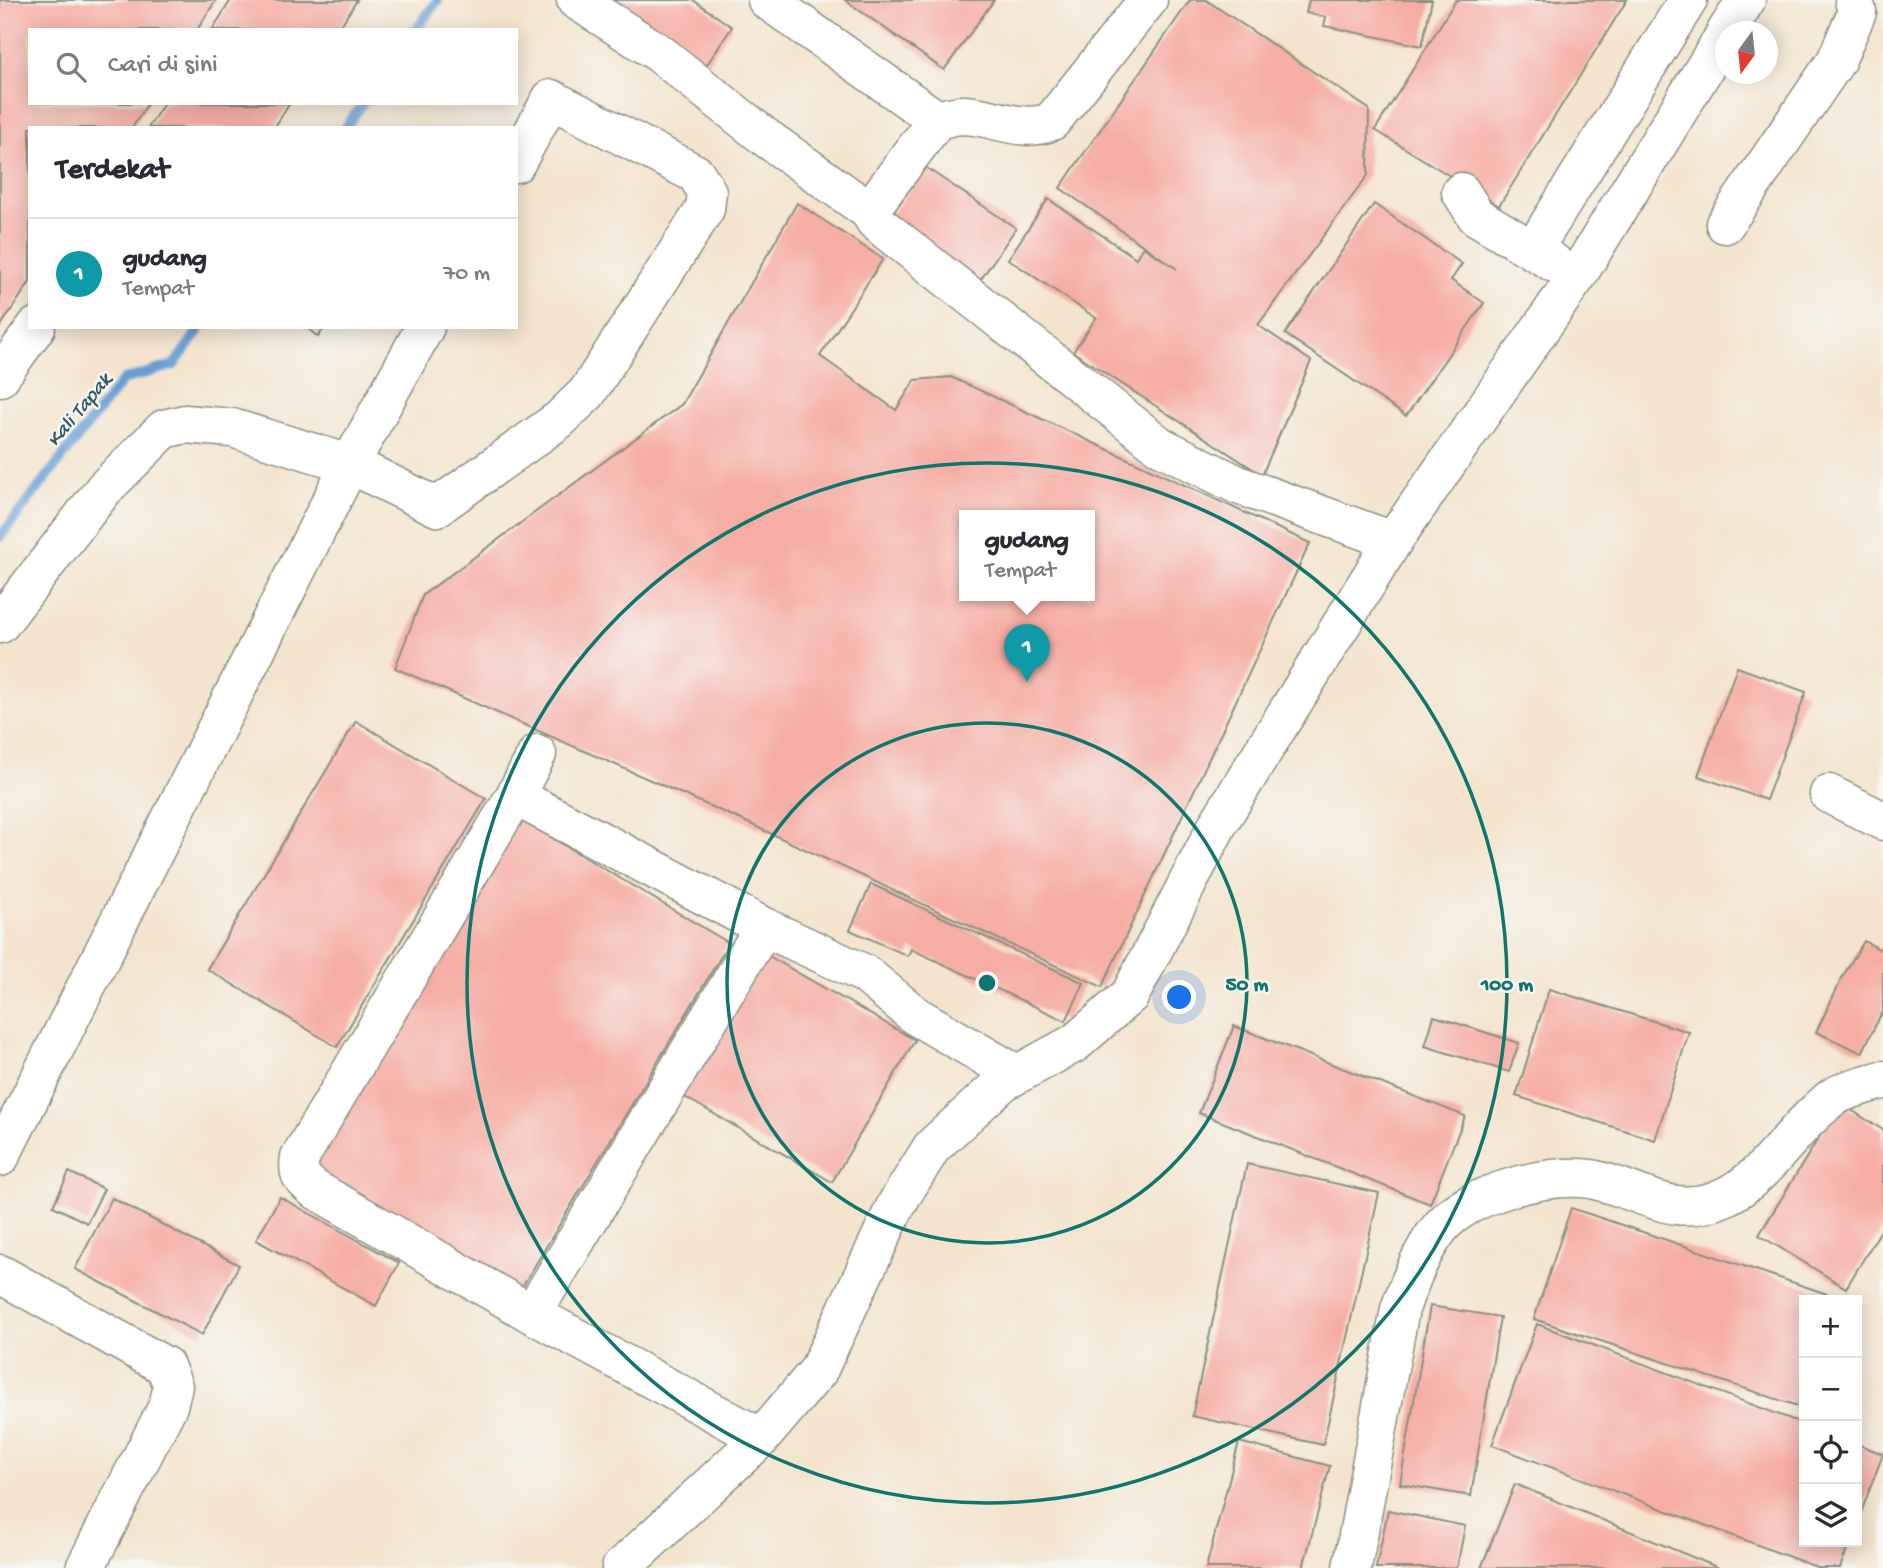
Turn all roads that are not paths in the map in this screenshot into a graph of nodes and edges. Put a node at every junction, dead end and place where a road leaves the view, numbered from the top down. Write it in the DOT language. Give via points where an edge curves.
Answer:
graph roads {
  1 [pos="576,0"];
  2 [pos="767,0"];
  3 [pos="1148,0"];
  4 [pos="1688,0"];
  5 [pos="1746,0"];
  6 [pos="1854,0"];
  7 [pos="1733,21"];
  8 [pos="1715,50"];
  9 [pos="937,120"];
  10 [pos="518,159"];
  11 [pos="1461,192"];
  12 [pos="869,211"];
  13 [pos="1725,224"];
  14 [pos="1533,250"];
  15 [pos="1577,276"];
  16 [pos="35,329"];
  17 [pos="424,329"];
  18 [pos="0,377"];
  19 [pos="350,464"];
  20 [pos="1393,541"];
  21 [pos="0,624"];
  22 [pos="537,754"];
  23 [pos="1829,794"];
  24 [pos="515,796"];
  25 [pos="1883,821"];
  26 [pos="764,927"];
  27 [pos="1016,1074"];
  28 [pos="1883,1080"];
  29 [pos="0,1157"];
  30 [pos="0,1274"];
  31 [pos="532,1314"];
  32 [pos="761,1438"];
  33 [pos="85,1568"];
  34 [pos="621,1568"];
  35 [pos="1352,1568"];
  1 -- 12 [label="lane" via="659,53"];
  2 -- 9 [label="lane"];
  3 -- 9 [label="lane" via="1052,121 1025,126 964,115"];
  4 -- 14 [label="lane"];
  5 -- 7 [label="lane"];
  6 -- 13 [label="lane" via="1857,12 1836,61"];
  8 -- 15 [label="lane"];
  9 -- 12 [label="lane"];
  10 -- 19 [label="lane" via="551,99 695,174 707,192 705,209 587,393 548,428 437,507"];
  11 -- 14 [label="lane" via="1476,216"];
  12 -- 20 [label="lane" via="887,231 1160,446 1238,485"];
  14 -- 15 [label="lane"];
  15 -- 20 [label="lane"];
  16 -- 18 [label="lane"];
  17 -- 19 [label="lane"];
  19 -- 21 [label="lane" via="232,428 185,424 164,429 104,489"];
  19 -- 29 [label="lane"];
  20 -- 27 [label="lane" via="1218,824 1130,995 1075,1043"];
  22 -- 24 [label="lane"];
  23 -- 25 [label="lane"];
  24 -- 26 [label="lane"];
  24 -- 31 [label="lane" via="300,1157 298,1169 314,1189"];
  26 -- 27 [label="lane" via="865,974 916,1016"];
  26 -- 31 [label="lane"];
  27 -- 32 [label="lane" via="932,1147 896,1205 818,1371"];
  28 -- 35 [label="lane" via="1833,1097 1747,1183 1723,1198 1697,1205 1662,1203 1591,1179 1556,1179 1515,1185 1475,1200 1440,1227 1413,1273 1400,1309"];
  30 -- 33 [label="lane" via="165,1366 173,1386 168,1406"];
  31 -- 32 [label="lane"];
  32 -- 34 [label="lane"];
}
